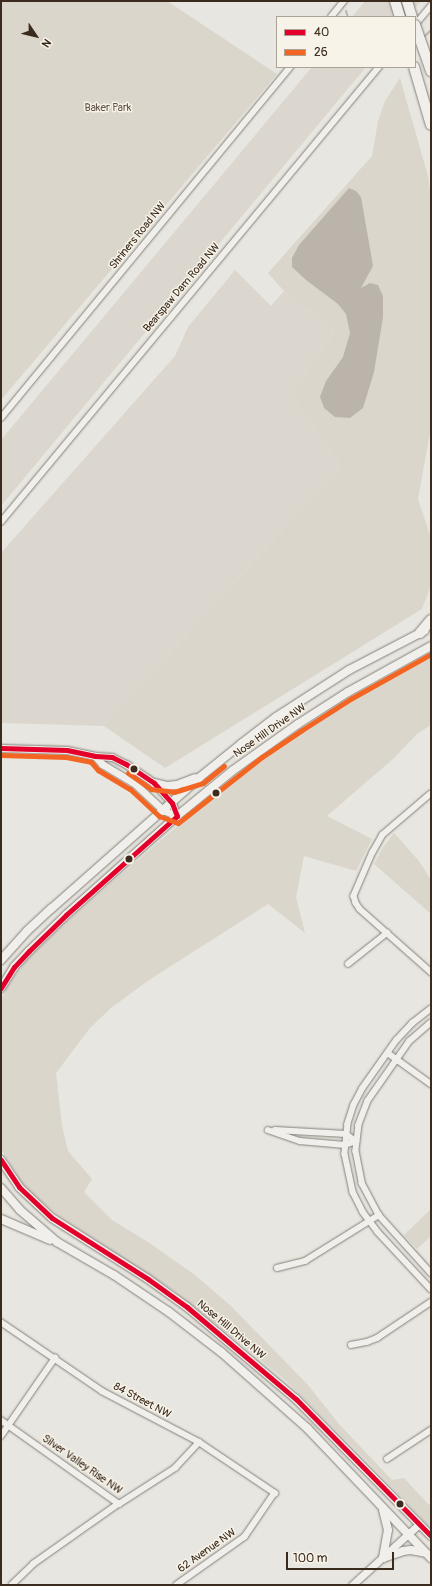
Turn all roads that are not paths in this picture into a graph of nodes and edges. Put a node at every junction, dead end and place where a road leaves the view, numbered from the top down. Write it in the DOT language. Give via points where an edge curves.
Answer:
graph roads {
  1 [pos="344,1"];
  2 [pos="395,1"];
  3 [pos="407,1"];
  4 [pos="431,6"];
  5 [pos="332,16"];
  6 [pos="400,16"];
  7 [pos="412,16"];
  8 [pos="416,24"];
  9 [pos="416,28"];
  10 [pos="289,68"];
  11 [pos="378,68"];
  12 [pos="414,68"];
  13 [pos="431,71"];
  14 [pos="431,125"];
  15 [pos="1,418"];
  16 [pos="1,522"];
  17 [pos="431,620"];
  18 [pos="431,627"];
  19 [pos="420,633"];
  20 [pos="431,646"];
  21 [pos="1,748"];
  22 [pos="95,756"];
  23 [pos="200,777"];
  24 [pos="154,783"];
  25 [pos="431,794"];
  26 [pos="172,803"];
  27 [pos="163,810"];
  28 [pos="177,816"];
  29 [pos="387,933"];
  30 [pos="1,960"];
  31 [pos="348,964"];
  32 [pos="431,972"];
  33 [pos="1,988"];
  34 [pos="431,1009"];
  35 [pos="431,1023"];
  36 [pos="388,1053"];
  37 [pos="397,1060"];
  38 [pos="431,1084"];
  39 [pos="346,1134"];
  40 [pos="356,1141"];
  41 [pos="345,1145"];
  42 [pos="1,1160"];
  43 [pos="1,1188"];
  44 [pos="379,1215"];
  45 [pos="1,1218"];
  46 [pos="369,1221"];
  47 [pos="57,1242"];
  48 [pos="277,1268"];
  49 [pos="431,1274"];
  50 [pos="431,1289"];
  51 [pos="431,1302"];
  52 [pos="1,1322"];
  53 [pos="351,1345"];
  54 [pos="55,1358"];
  55 [pos="1,1420"];
  56 [pos="9,1425"];
  57 [pos="431,1430"];
  58 [pos="1,1436"];
  59 [pos="199,1442"];
  60 [pos="386,1459"];
  61 [pos="275,1493"];
  62 [pos="119,1504"];
  63 [pos="383,1508"];
  64 [pos="419,1524"];
  65 [pos="408,1533"];
  66 [pos="431,1536"];
  67 [pos="429,1556"];
  68 [pos="383,1558"];
  69 [pos="12,1585"];
  70 [pos="177,1585"];
  71 [pos="352,1585"];
  1 -- 5 [label="street"];
  2 -- 6 [label="highway"];
  3 -- 7 [label="highway"];
  4 -- 8 [label="street"];
  9 -- 13 [label="highway, bridge"];
  10 -- 15 [label="street, Shriners Road NW"];
  11 -- 16 [label="street, Bearspaw Dam Road NW"];
  12 -- 14 [label="highway"];
  17 -- 19 [label="highway"];
  18 -- 19 [label="main road, Nose Hill Drive NW"];
  19 -- 23 [label="main road, Nose Hill Drive NW" via="376,654 308,696"];
  20 -- 28 [label="main road, Nose Hill Drive NW" via="379,674 298,724 253,755"];
  21 -- 22 [label="street" via="67,750"];
  22 -- 24 [label="street" via="112,757"];
  22 -- 27 [label="street" via="102,764 134,783"];
  23 -- 24 [label="main road" via="177,785"];
  23 -- 26 [label="main road, Nose Hill Drive NW"];
  24 -- 26 [label="street"];
  25 -- 29 [label="street" via="383,835 355,893 357,906"];
  26 -- 27 [label="main road, Nose Hill Drive NW"];
  26 -- 28 [label="street"];
  27 -- 28 [label="street"];
  27 -- 30 [label="main road, Nose Hill Drive NW" via="32,926"];
  28 -- 33 [label="main road, Nose Hill Drive NW" via="66,914 14,968"];
  29 -- 31 [label="street"];
  29 -- 32 [label="street"];
  34 -- 36 [label="street" via="408,1028"];
  35 -- 37 [label="street" via="410,1041"];
  36 -- 37 [label="street"];
  36 -- 39 [label="street" via="358,1096"];
  37 -- 38 [label="street"];
  37 -- 40 [label="street" via="366,1106"];
  39 -- 40 [label="street"];
  39 -- 41 [label="street"];
  39 -- 41 [label="street" via="268,1130 300,1141"];
  40 -- 41 [label="street"];
  40 -- 44 [label="street" via="362,1183"];
  41 -- 46 [label="street" via="346,1166 353,1192"];
  42 -- 64 [label="main road, Nose Hill Drive NW" via="19,1187 52,1218 148,1279 231,1343 300,1404"];
  43 -- 47 [label="main road" via="20,1210"];
  44 -- 46 [label="street"];
  44 -- 49 [label="street"];
  45 -- 47 [label="main road"];
  46 -- 48 [label="street" via="304,1261"];
  46 -- 50 [label="street"];
  47 -- 63 [label="main road" via="114,1275 221,1352 307,1428"];
  51 -- 53 [label="street" via="377,1338"];
  52 -- 54 [label="street, 84 Street NW"];
  54 -- 56 [label="street"];
  54 -- 59 [label="street, 84 Street NW" via="102,1391"];
  55 -- 56 [label="street, Silver Valley Rise NW"];
  56 -- 58 [label="street"];
  56 -- 62 [label="street, Silver Valley Rise NW"];
  57 -- 60 [label="street"];
  59 -- 61 [label="street, 84 Street NW"];
  59 -- 62 [label="street" via="175,1468"];
  61 -- 70 [label="street, 62 Avenue NW" via="245,1537"];
  62 -- 69 [label="street, Silver Valley Rise NW" via="34,1564"];
  63 -- 65 [label="main road"];
  63 -- 68 [label="main road" via="388,1530"];
  64 -- 65 [label="street"];
  64 -- 66 [label="main road, Nose Hill Drive NW"];
  65 -- 67 [label="main road"];
  65 -- 68 [label="street"];
  67 -- 68 [label="main road" via="411,1550"];
  68 -- 71 [label="street"];
}
